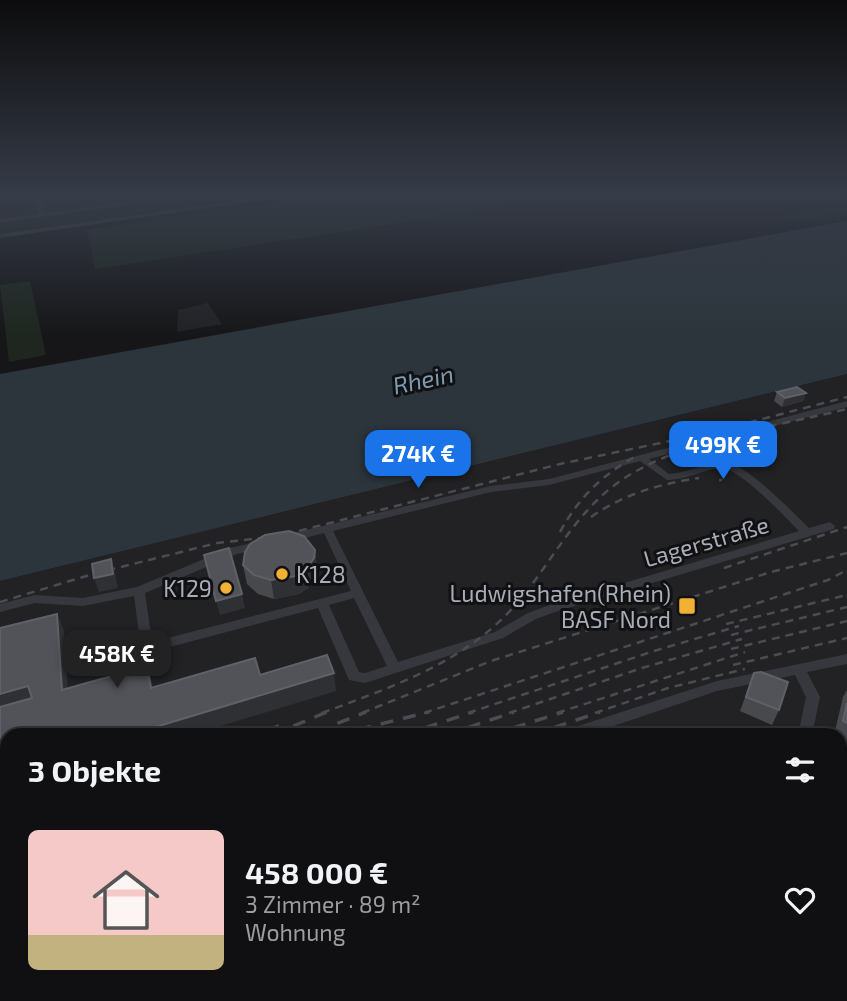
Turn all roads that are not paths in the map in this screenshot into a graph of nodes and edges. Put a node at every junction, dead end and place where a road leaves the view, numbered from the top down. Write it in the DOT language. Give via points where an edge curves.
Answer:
graph roads {
  1 [pos="847,404"];
  2 [pos="643,459"];
  3 [pos="830,526"];
  4 [pos="327,529"];
  5 [pos="807,533"];
  6 [pos="139,591"];
  7 [pos="358,593"];
  8 [pos="322,602"];
  9 [pos="0,608"];
  10 [pos="847,659"];
  11 [pos="394,668"];
  12 [pos="798,668"];
  13 [pos="605,728"];
  14 [pos="806,728"];
  1 -- 2 [label="street"];
  2 -- 4 [label="street" via="530,486 491,489"];
  2 -- 5 [label="street" via="667,477 720,466 737,468"];
  3 -- 5 [label="street, Lagerstraße"];
  4 -- 6 [label="street" via="234,551"];
  4 -- 7 [label="street"];
  5 -- 11 [label="street, Lagerstraße" via="554,608 499,635"];
  6 -- 8 [label="street" via="147,648"];
  6 -- 9 [label="street" via="83,602 35,599"];
  7 -- 8 [label="street"];
  7 -- 11 [label="street"];
  8 -- 11 [label="street, Lagerstraße" via="354,676 365,678"];
  10 -- 12 [label="street"];
  12 -- 13 [label="street" via="717,686"];
  12 -- 14 [label="street" via="813,697"];
}
